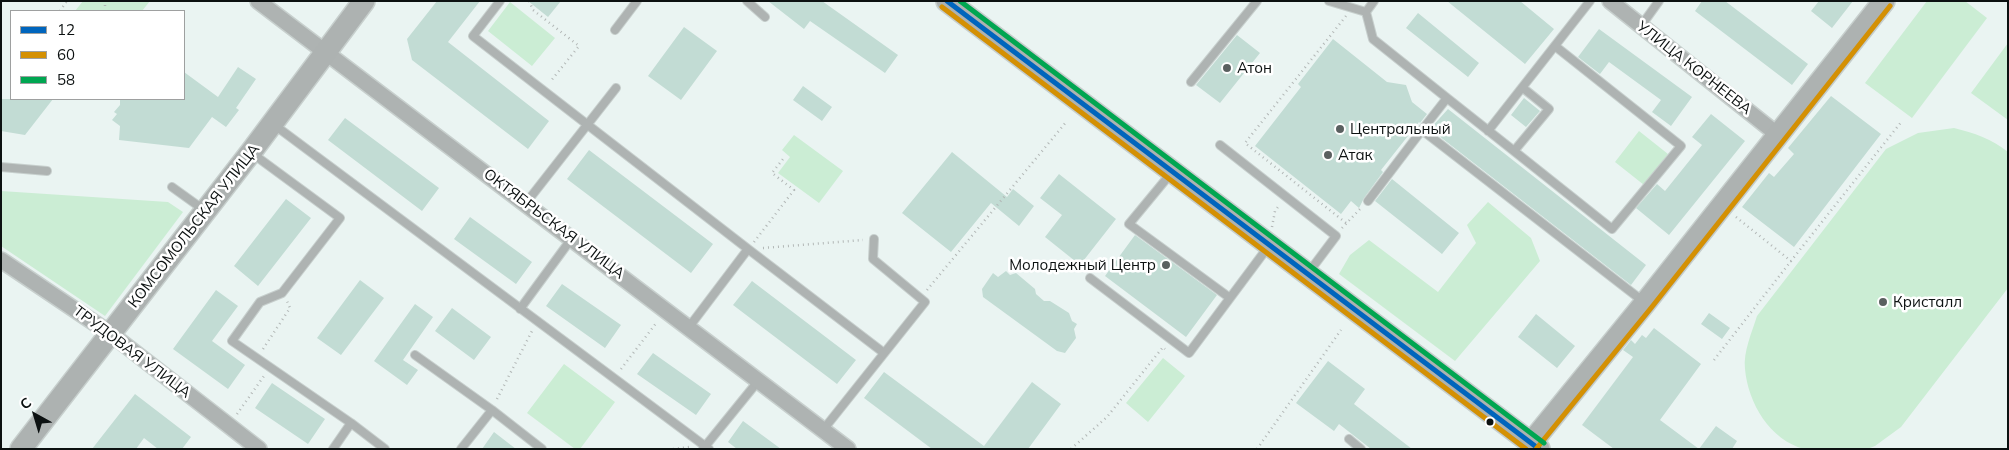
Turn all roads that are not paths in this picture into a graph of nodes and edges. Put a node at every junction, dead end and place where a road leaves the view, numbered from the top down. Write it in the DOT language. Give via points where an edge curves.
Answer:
graph roads {
  1 [pos="258,1"];
  2 [pos="364,1"];
  3 [pos="500,1"];
  4 [pos="636,1"];
  5 [pos="747,1"];
  6 [pos="947,1"];
  7 [pos="1257,1"];
  8 [pos="1329,1"];
  9 [pos="1374,1"];
  10 [pos="1590,1"];
  11 [pos="1610,1"];
  12 [pos="1659,1"];
  13 [pos="1884,1"];
  14 [pos="1366,12"];
  15 [pos="765,17"];
  16 [pos="1641,26"];
  17 [pos="615,30"];
  18 [pos="1555,46"];
  19 [pos="326,52"];
  20 [pos="1191,82"];
  21 [pos="616,88"];
  22 [pos="1522,88"];
  23 [pos="1448,98"];
  24 [pos="273,124"];
  25 [pos="587,125"];
  26 [pos="1422,130"];
  27 [pos="1488,131"];
  28 [pos="1778,135"];
  29 [pos="1220,145"];
  30 [pos="1514,151"];
  31 [pos="251,152"];
  32 [pos="1,167"];
  33 [pos="47,171"];
  34 [pos="1172,172"];
  35 [pos="172,187"];
  36 [pos="1368,201"];
  37 [pos="526,203"];
  38 [pos="206,212"];
  39 [pos="572,238"];
  40 [pos="874,239"];
  41 [pos="1270,245"];
  42 [pos="748,249"];
  43 [pos="1,260"];
  44 [pos="1308,274"];
  45 [pos="1090,278"];
  46 [pos="1230,298"];
  47 [pos="1645,303"];
  48 [pos="520,309"];
  49 [pos="689,327"];
  50 [pos="111,334"];
  51 [pos="884,353"];
  52 [pos="415,354"];
  53 [pos="759,380"];
  54 [pos="492,410"];
  55 [pos="351,423"];
  56 [pos="823,430"];
  57 [pos="1349,439"];
  58 [pos="1532,447"];
  59 [pos="706,448"];
  60 [pos="21,449"];
  61 [pos="259,449"];
  62 [pos="332,449"];
  63 [pos="385,449"];
  64 [pos="461,449"];
  65 [pos="542,449"];
  66 [pos="848,449"];
  67 [pos="1361,449"];
  1 -- 19 [label="street, ОКТЯБРЬСКАЯ УЛИЦА"];
  2 -- 19 [label="street, КОМСОМОЛЬСКАЯ УЛИЦА"];
  3 -- 25 [label="lane" via="473,36"];
  4 -- 17 [label="lane"];
  5 -- 15 [label="lane"];
  6 -- 34 [label="street"];
  7 -- 20 [label="lane"];
  8 -- 14 [label="lane"];
  9 -- 14 [label="lane"];
  10 -- 18 [label="lane"];
  11 -- 16 [label="street, УЛИЦА КОРНЕЕВА"];
  12 -- 16 [label="lane"];
  13 -- 28 [label="street"];
  14 -- 23 [label="lane" via="1373,39"];
  16 -- 28 [label="street, УЛИЦА КОРНЕЕВА"];
  18 -- 22 [label="lane"];
  18 -- 30 [label="lane" via="1681,146 1612,228"];
  19 -- 24 [label="street, КОМСОМОЛЬСКАЯ УЛИЦА"];
  19 -- 37 [label="street, ОКТЯБРЬСКАЯ УЛИЦА"];
  21 -- 25 [label="lane"];
  22 -- 27 [label="lane"];
  22 -- 30 [label="lane" via="1549,109"];
  23 -- 26 [label="lane"];
  23 -- 27 [label="lane"];
  24 -- 31 [label="street, КОМСОМОЛЬСКАЯ УЛИЦА"];
  24 -- 48 [label="lane"];
  25 -- 37 [label="lane"];
  25 -- 42 [label="lane"];
  26 -- 36 [label="lane"];
  26 -- 47 [label="lane"];
  27 -- 30 [label="lane"];
  28 -- 47 [label="street"];
  29 -- 44 [label="lane" via="1336,236"];
  31 -- 38 [label="street, КОМСОМОЛЬСКАЯ УЛИЦА"];
  31 -- 55 [label="lane" via="340,218 282,293 260,302 232,341"];
  32 -- 33 [label="lane"];
  34 -- 41 [label="street"];
  34 -- 46 [label="lane" via="1130,224"];
  35 -- 38 [label="lane"];
  37 -- 39 [label="street, ОКТЯБРЬСКАЯ УЛИЦА"];
  38 -- 50 [label="street, КОМСОМОЛЬСКАЯ УЛИЦА"];
  39 -- 48 [label="lane"];
  39 -- 49 [label="street, ОКТЯБРЬСКАЯ УЛИЦА"];
  40 -- 51 [label="lane" via="873,259 925,302"];
  41 -- 44 [label="street"];
  41 -- 46 [label="lane"];
  42 -- 49 [label="lane"];
  42 -- 51 [label="lane"];
  43 -- 50 [label="street, ТРУДОВАЯ УЛИЦА"];
  44 -- 58 [label="street"];
  45 -- 46 [label="lane" via="1189,353"];
  47 -- 58 [label="street"];
  48 -- 59 [label="lane"];
  49 -- 53 [label="street, ОКТЯБРЬСКАЯ УЛИЦА"];
  50 -- 60 [label="street, КОМСОМОЛЬСКАЯ УЛИЦА"];
  50 -- 61 [label="street, ТРУДОВАЯ УЛИЦА"];
  51 -- 56 [label="lane"];
  52 -- 54 [label="lane"];
  53 -- 56 [label="street, ОКТЯБРЬСКАЯ УЛИЦА"];
  53 -- 59 [label="lane"];
  54 -- 64 [label="lane"];
  54 -- 65 [label="lane"];
  55 -- 62 [label="lane"];
  55 -- 63 [label="lane"];
  56 -- 66 [label="street, ОКТЯБРЬСКАЯ УЛИЦА"];
  57 -- 67 [label="lane"];
}
